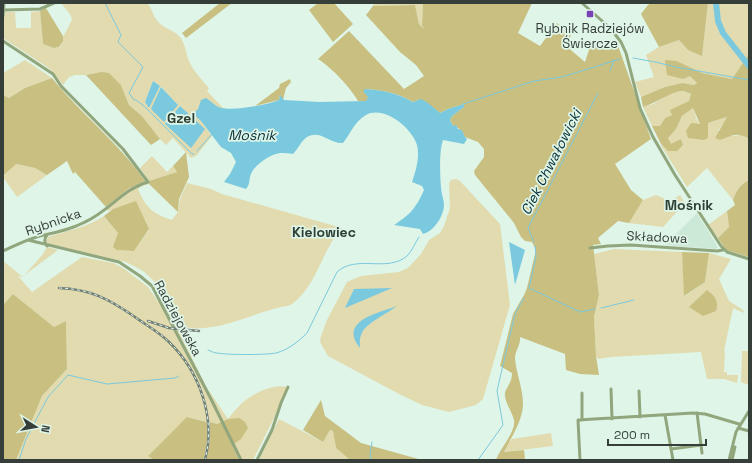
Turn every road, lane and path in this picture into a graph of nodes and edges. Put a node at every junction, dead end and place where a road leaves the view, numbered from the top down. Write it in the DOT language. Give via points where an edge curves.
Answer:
graph roads {
  1 [pos="4,3"];
  2 [pos="54,3"];
  3 [pos="582,3"];
  4 [pos="4,10"];
  5 [pos="3,16"];
  6 [pos="3,41"];
  7 [pos="47,235"];
  8 [pos="28,240"];
  9 [pos="47,246"];
  10 [pos="590,248"];
  11 [pos="723,250"];
  12 [pos="3,251"];
  13 [pos="749,259"];
  14 [pos="288,387"];
  15 [pos="611,389"];
  16 [pos="639,391"];
  17 [pos="582,393"];
  18 [pos="749,411"];
  19 [pos="697,413"];
  20 [pos="665,415"];
  21 [pos="640,417"];
  22 [pos="612,419"];
  23 [pos="582,420"];
  24 [pos="738,426"];
  25 [pos="749,431"];
  26 [pos="701,445"];
  27 [pos="735,447"];
  28 [pos="671,449"];
  29 [pos="702,453"];
  30 [pos="241,460"];
  31 [pos="256,460"];
  32 [pos="580,460"];
  33 [pos="673,460"];
  34 [pos="729,460"];
  35 [pos="732,460"];
  1 -- 4 [label="street"];
  2 -- 4 [label="street" via="40,9"];
  3 -- 11 [label="street" via="610,28 621,42 640,108 653,136"];
  4 -- 5 [label="street"];
  6 -- 7 [label="street, Rybnicka" via="53,74 61,86 123,149 148,182 137,186 86,222"];
  7 -- 8 [label="street, Rybnicka"];
  7 -- 9 [label="street" via="44,242"];
  8 -- 9 [label="street, Radziejowska"];
  8 -- 12 [label="street, Rybnicka"];
  9 -- 30 [label="street, Radziejowska" via="119,262 152,286"];
  10 -- 11 [label="street, Składowa" via="617,245"];
  11 -- 13 [label="street"];
  14 -- 31 [label="street" via="272,430"];
  15 -- 22 [label="street"];
  16 -- 21 [label="street"];
  17 -- 23 [label="street"];
  18 -- 24 [label="street"];
  19 -- 20 [label="street"];
  19 -- 24 [label="street"];
  19 -- 26 [label="street"];
  20 -- 21 [label="street"];
  20 -- 28 [label="street"];
  21 -- 22 [label="street"];
  22 -- 23 [label="street"];
  23 -- 32 [label="street" via="578,420"];
  24 -- 25 [label="street"];
  24 -- 34 [label="street"];
  26 -- 28 [label="street"];
  26 -- 29 [label="street"];
  27 -- 35 [label="street"];
  28 -- 33 [label="street"];
}
